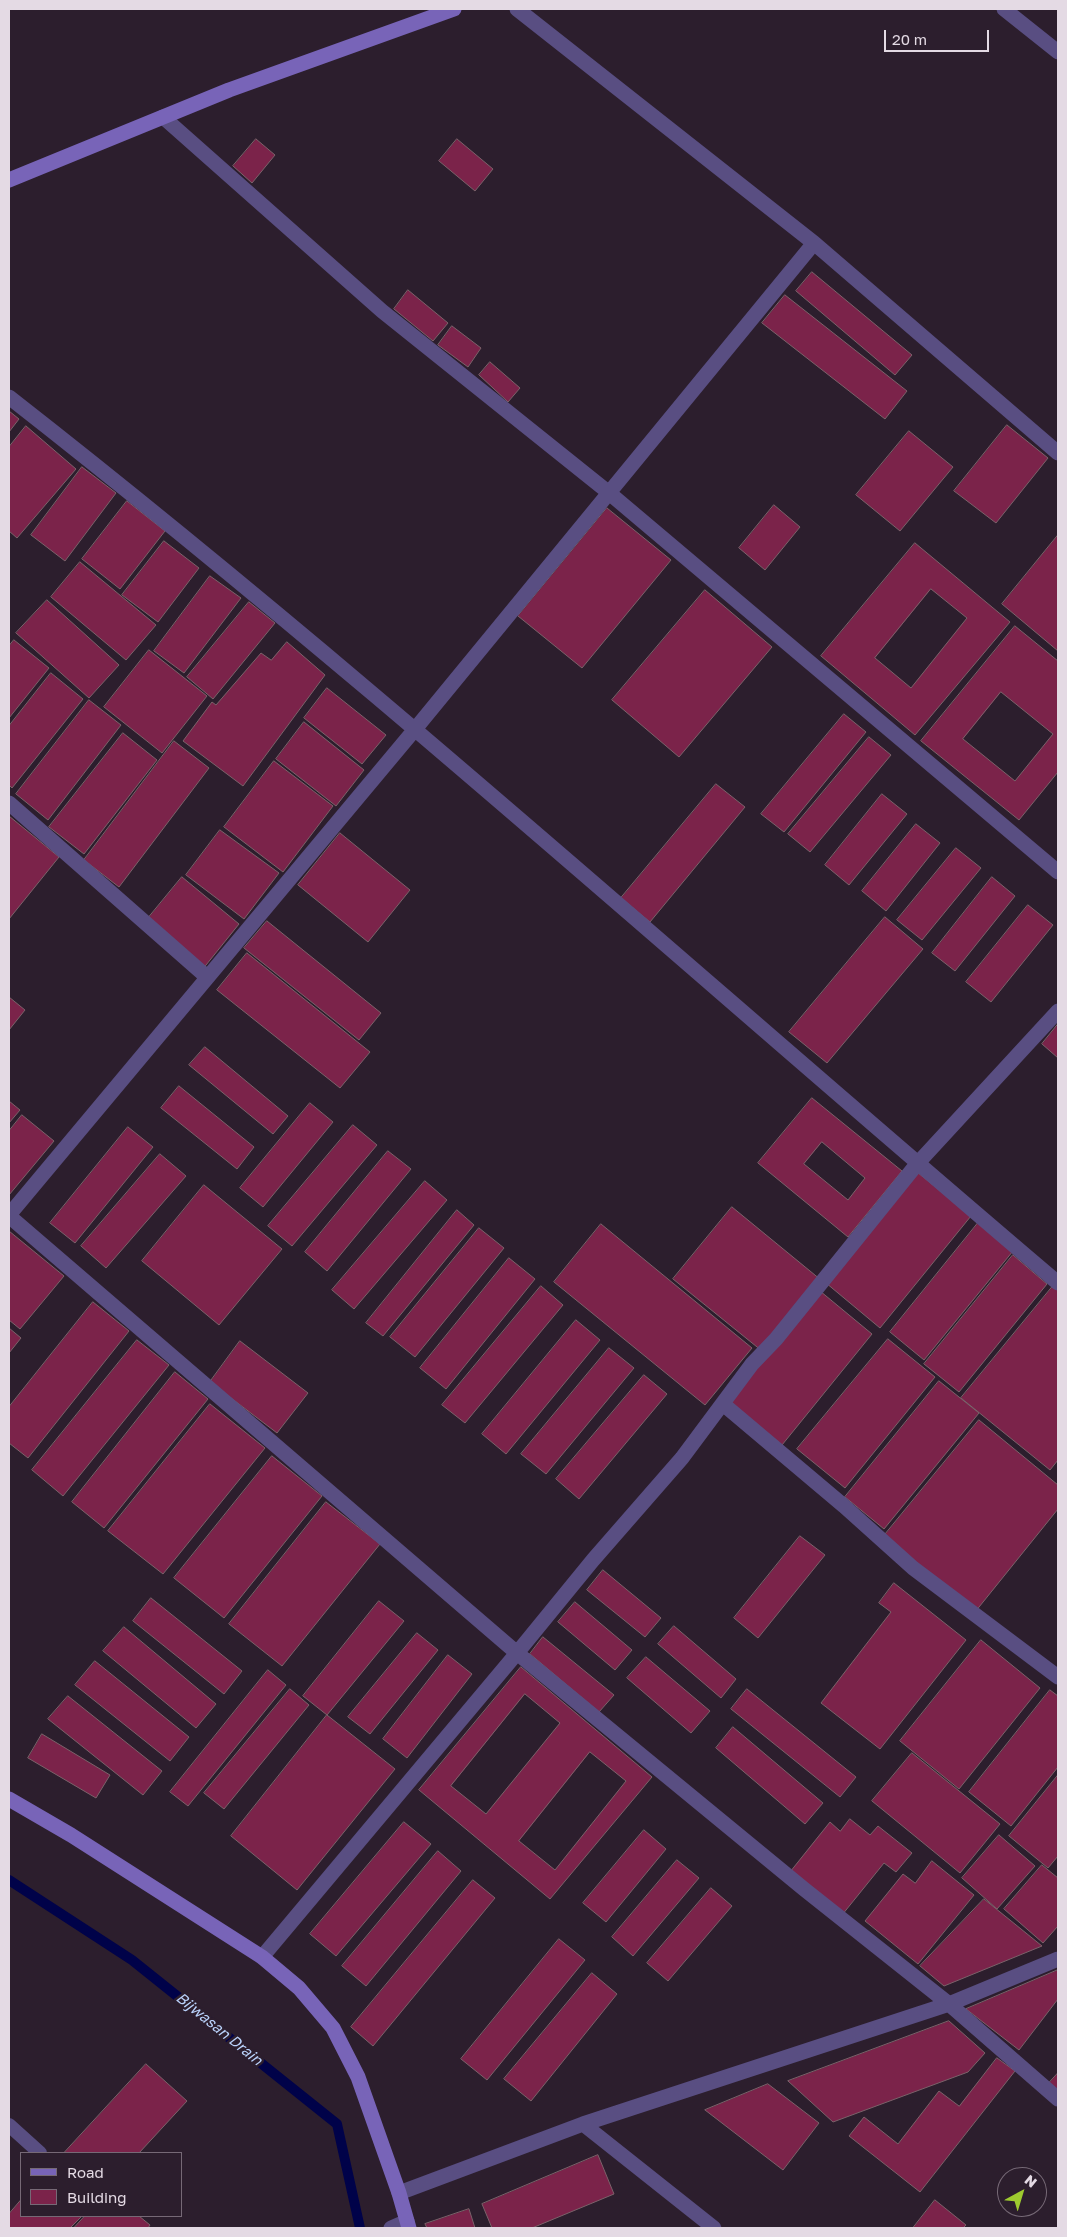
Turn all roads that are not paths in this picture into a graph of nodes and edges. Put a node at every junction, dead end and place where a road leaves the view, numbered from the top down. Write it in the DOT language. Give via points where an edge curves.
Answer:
graph roads {
  1 [pos="454,9"];
  2 [pos="517,9"];
  3 [pos="1004,9"];
  4 [pos="1058,52"];
  5 [pos="163,118"];
  6 [pos="9,180"];
  7 [pos="814,243"];
  8 [pos="9,397"];
  9 [pos="1058,452"];
  10 [pos="608,492"];
  11 [pos="416,728"];
  12 [pos="9,803"];
  13 [pos="1058,872"];
  14 [pos="207,977"];
  15 [pos="1058,1011"];
  16 [pos="917,1164"];
  17 [pos="9,1216"];
  18 [pos="1058,1283"];
  19 [pos="722,1404"];
  20 [pos="517,1653"];
  21 [pos="1058,1678"];
  22 [pos="9,1799"];
  23 [pos="262,1957"];
  24 [pos="1058,1959"];
  25 [pos="949,2004"];
  26 [pos="1058,2099"];
  27 [pos="583,2124"];
  28 [pos="9,2125"];
  29 [pos="39,2152"];
  30 [pos="399,2193"];
  31 [pos="408,2225"];
  32 [pos="391,2228"];
  33 [pos="714,2228"];
  1 -- 5 [label="street" via="229,90"];
  2 -- 7 [label="street"];
  3 -- 4 [label="street"];
  5 -- 6 [label="street"];
  5 -- 10 [label="street" via="382,311"];
  7 -- 9 [label="street"];
  7 -- 10 [label="street"];
  8 -- 11 [label="street"];
  10 -- 11 [label="street"];
  10 -- 13 [label="street"];
  11 -- 14 [label="street"];
  11 -- 16 [label="street"];
  12 -- 14 [label="street"];
  14 -- 17 [label="street"];
  15 -- 16 [label="street"];
  16 -- 18 [label="street"];
  16 -- 19 [label="street"];
  17 -- 20 [label="street"];
  19 -- 20 [label="street" via="682,1458"];
  19 -- 21 [label="street" via="913,1568"];
  20 -- 23 [label="street"];
  20 -- 25 [label="street"];
  22 -- 23 [label="street"];
  23 -- 30 [label="street" via="299,1988 333,2028 358,2077"];
  24 -- 25 [label="street"];
  25 -- 26 [label="street"];
  25 -- 27 [label="street"];
  27 -- 30 [label="street"];
  27 -- 33 [label="street"];
  28 -- 29 [label="lane"];
  30 -- 31 [label="street"];
  31 -- 32 [label="street"];
}
